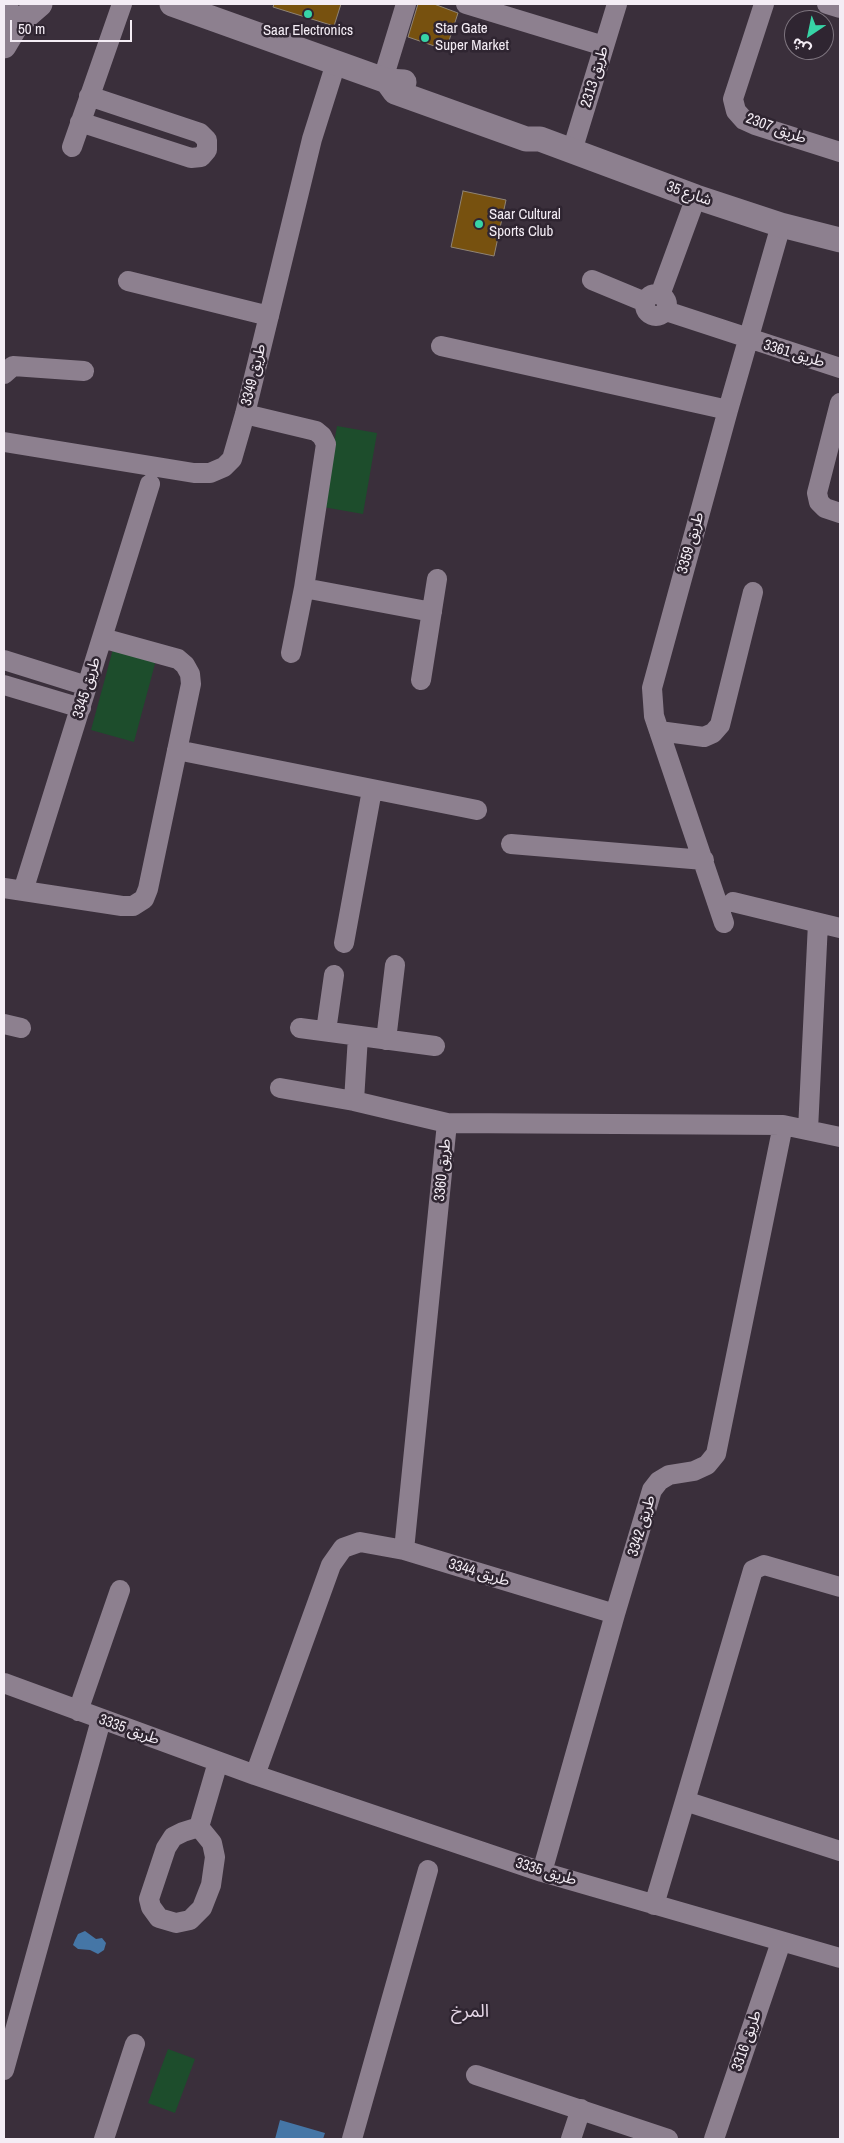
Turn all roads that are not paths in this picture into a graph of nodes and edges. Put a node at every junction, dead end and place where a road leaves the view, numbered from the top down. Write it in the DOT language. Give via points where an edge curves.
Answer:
graph roads {
  1 [pos="6,4"];
  2 [pos="40,4"];
  3 [pos="122,4"];
  4 [pos="172,4"];
  5 [pos="406,4"];
  6 [pos="466,4"];
  7 [pos="617,4"];
  8 [pos="764,4"];
  9 [pos="827,4"];
  10 [pos="840,8"];
  11 [pos="4,11"];
  12 [pos="4,46"];
  13 [pos="604,46"];
  14 [pos="336,63"];
  15 [pos="385,80"];
  16 [pos="89,96"];
  17 [pos="80,122"];
  18 [pos="72,147"];
  19 [pos="572,151"];
  20 [pos="840,152"];
  21 [pos="696,197"];
  22 [pos="781,226"];
  23 [pos="840,240"];
  24 [pos="592,280"];
  25 [pos="128,282"];
  26 [pos="657,302"];
  27 [pos="269,316"];
  28 [pos="749,340"];
  29 [pos="441,346"];
  30 [pos="840,368"];
  31 [pos="84,371"];
  32 [pos="4,374"];
  33 [pos="840,403"];
  34 [pos="728,410"];
  35 [pos="245,414"];
  36 [pos="4,442"];
  37 [pos="150,484"];
  38 [pos="840,513"];
  39 [pos="437,579"];
  40 [pos="304,588"];
  41 [pos="753,592"];
  42 [pos="432,612"];
  43 [pos="102,638"];
  44 [pos="291,653"];
  45 [pos="4,660"];
  46 [pos="421,680"];
  47 [pos="4,685"];
  48 [pos="88,686"];
  49 [pos="81,708"];
  50 [pos="659,731"];
  51 [pos="177,750"];
  52 [pos="372,790"];
  53 [pos="477,810"];
  54 [pos="511,844"];
  55 [pos="704,860"];
  56 [pos="13,890"];
  57 [pos="733,902"];
  58 [pos="724,923"];
  59 [pos="818,923"];
  60 [pos="840,928"];
  61 [pos="344,942"];
  62 [pos="395,965"];
  63 [pos="334,975"];
  64 [pos="300,1028"];
  65 [pos="326,1031"];
  66 [pos="358,1036"];
  67 [pos="386,1040"];
  68 [pos="435,1046"];
  69 [pos="280,1088"];
  70 [pos="354,1100"];
  71 [pos="447,1123"];
  72 [pos="783,1125"];
  73 [pos="808,1130"];
  74 [pos="840,1137"];
  75 [pos="404,1550"];
  76 [pos="840,1587"];
  77 [pos="120,1590"];
  78 [pos="615,1614"];
  79 [pos="4,1683"];
  80 [pos="78,1711"];
  81 [pos="101,1720"];
  82 [pos="218,1762"];
  83 [pos="255,1775"];
  84 [pos="685,1801"];
  85 [pos="199,1827"];
  86 [pos="840,1851"];
  87 [pos="428,1870"];
  88 [pos="542,1872"];
  89 [pos="654,1905"];
  90 [pos="781,1942"];
  91 [pos="840,1958"];
  92 [pos="135,2044"];
  93 [pos="4,2070"];
  94 [pos="476,2075"];
  95 [pos="581,2110"];
  96 [pos="104,2139"];
  97 [pos="352,2139"];
  98 [pos="571,2139"];
  99 [pos="668,2139"];
  100 [pos="714,2139"];
  1 -- 11 [label="street"];
  2 -- 12 [label="street" via="17,24"];
  3 -- 16 [label="street"];
  4 -- 14 [label="street, شارع 35"];
  5 -- 15 [label="street"];
  6 -- 13 [label="street"];
  7 -- 13 [label="street, طريق 2313"];
  8 -- 20 [label="street, طريق 2307" via="733,99 736,111 755,125"];
  9 -- 10 [label="street"];
  13 -- 19 [label="street, طريق 2313"];
  14 -- 15 [label="street, شارع 35"];
  14 -- 27 [label="street, طريق 3349" via="312,139"];
  15 -- 19 [label="street, شارع 35" via="407,83 524,125 540,139"];
  16 -- 17 [label="street"];
  16 -- 17 [label="street" via="200,133 207,140 207,150 201,157 191,158"];
  17 -- 18 [label="street"];
  19 -- 21 [label="street, شارع 35"];
  21 -- 22 [label="street, شارع 35"];
  21 -- 26 [label="street"];
  22 -- 23 [label="street, شارع 35"];
  22 -- 28 [label="street, طريق 3359"];
  24 -- 26 [label="street, طريق 3361"];
  25 -- 27 [label="street"];
  26 -- 28 [label="street, طريق 3361"];
  27 -- 35 [label="street, طريق 3349"];
  28 -- 30 [label="street, طريق 3361"];
  28 -- 34 [label="street, طريق 3359"];
  29 -- 34 [label="street"];
  31 -- 32 [label="street" via="13,366"];
  33 -- 38 [label="street" via="817,494 825,508"];
  34 -- 50 [label="street, طريق 3359" via="655,674 652,702"];
  35 -- 36 [label="street, طريق 3349" via="232,459 224,468 210,473"];
  35 -- 40 [label="street" via="316,431 326,444"];
  37 -- 43 [label="street, طريق 3345"];
  39 -- 42 [label="street"];
  40 -- 42 [label="street"];
  40 -- 44 [label="street"];
  41 -- 50 [label="street" via="720,725 704,737"];
  42 -- 46 [label="street"];
  43 -- 48 [label="street, طريق 3345"];
  43 -- 51 [label="street" via="169,656 186,665 191,684"];
  45 -- 48 [label="street"];
  47 -- 49 [label="street"];
  48 -- 49 [label="street, طريق 3345"];
  49 -- 56 [label="street, طريق 3345"];
  50 -- 55 [label="street, طريق 3359"];
  51 -- 52 [label="street"];
  51 -- 56 [label="street" via="144,900 133,906 122,906"];
  52 -- 53 [label="street"];
  52 -- 61 [label="street"];
  54 -- 55 [label="street"];
  55 -- 58 [label="street, طريق 3359"];
  57 -- 59 [label="street"];
  59 -- 60 [label="street"];
  59 -- 73 [label="street"];
  62 -- 67 [label="street"];
  63 -- 65 [label="street"];
  64 -- 65 [label="street"];
  65 -- 66 [label="street"];
  66 -- 67 [label="street"];
  66 -- 70 [label="street"];
  67 -- 68 [label="street"];
  69 -- 70 [label="street"];
  70 -- 71 [label="street"];
  71 -- 72 [label="street, طريق 3360"];
  71 -- 75 [label="street, طريق 3360"];
  72 -- 73 [label="street, طريق 3360"];
  72 -- 78 [label="street, طريق 3342" via="716,1454 707,1465 669,1475 652,1490"];
  73 -- 74 [label="street, طريق 3360"];
  75 -- 78 [label="street, طريق 3344"];
  75 -- 83 [label="street, طريق 3344" via="360,1542 343,1548 331,1565"];
  76 -- 84 [label="street" via="764,1565 753,1570"];
  77 -- 80 [label="street"];
  78 -- 88 [label="street, طريق 3342"];
  79 -- 80 [label="street, طريق 3335"];
  80 -- 81 [label="street, طريق 3335"];
  81 -- 82 [label="street, طريق 3335"];
  81 -- 93 [label="street"];
  82 -- 83 [label="street, طريق 3335"];
  82 -- 85 [label="street"];
  83 -- 88 [label="street, طريق 3335"];
  84 -- 86 [label="street"];
  84 -- 89 [label="street"];
  85 -- 85 [label="street" via="212,1843 215,1857 211,1885 202,1908 190,1920 176,1923 159,1918 149,1899 166,1848 173,1837"];
  87 -- 97 [label="street"];
  88 -- 89 [label="street, طريق 3335"];
  89 -- 90 [label="street, طريق 3335"];
  90 -- 91 [label="street, طريق 3335"];
  90 -- 100 [label="street, طريق 3316"];
  92 -- 96 [label="street"];
  94 -- 95 [label="street"];
  95 -- 98 [label="street"];
  95 -- 99 [label="street"];
}
